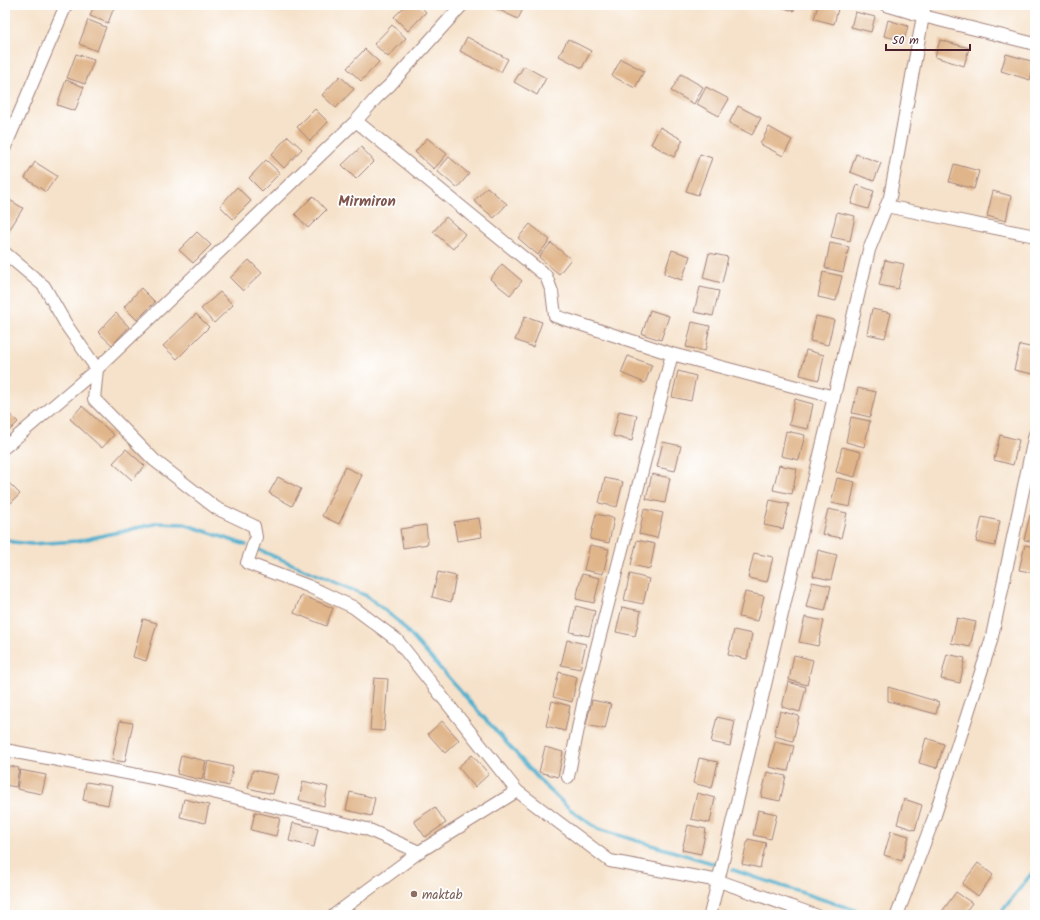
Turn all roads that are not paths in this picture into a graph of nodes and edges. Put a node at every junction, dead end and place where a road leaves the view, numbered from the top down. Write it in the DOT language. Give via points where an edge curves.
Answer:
graph roads {
  1 [pos="66,5"];
  2 [pos="462,5"];
  3 [pos="886,5"];
  4 [pos="924,10"];
  5 [pos="1035,44"];
  6 [pos="356,121"];
  7 [pos="5,147"];
  8 [pos="886,206"];
  9 [pos="1035,236"];
  10 [pos="5,253"];
  11 [pos="672,354"];
  12 [pos="97,369"];
  13 [pos="834,397"];
  14 [pos="1035,434"];
  15 [pos="5,447"];
  16 [pos="5,750"];
  17 [pos="568,777"];
  18 [pos="517,791"];
  19 [pos="419,852"];
  20 [pos="719,881"];
  21 [pos="334,915"];
  22 [pos="710,915"];
  23 [pos="815,915"];
  24 [pos="897,915"];
  1 -- 7 [label="street"];
  2 -- 6 [label="street"];
  3 -- 4 [label="street"];
  4 -- 5 [label="street"];
  4 -- 8 [label="street" via="890,197"];
  6 -- 11 [label="street" via="546,276 552,292 555,316"];
  6 -- 12 [label="street"];
  8 -- 9 [label="street"];
  8 -- 13 [label="street" via="869,250"];
  10 -- 12 [label="street" via="44,286 67,326"];
  11 -- 13 [label="street"];
  11 -- 17 [label="street" via="586,690"];
  12 -- 15 [label="street"];
  12 -- 18 [label="street" via="94,399 154,460 216,508 254,526 256,537 247,563 308,586 353,607 397,640"];
  13 -- 20 [label="street"];
  14 -- 24 [label="street" via="991,641 935,816"];
  16 -- 19 [label="street" via="158,779 359,827"];
  18 -- 19 [label="street"];
  18 -- 20 [label="street" via="610,861"];
  19 -- 21 [label="street"];
  20 -- 22 [label="street"];
  20 -- 23 [label="street"];
}
